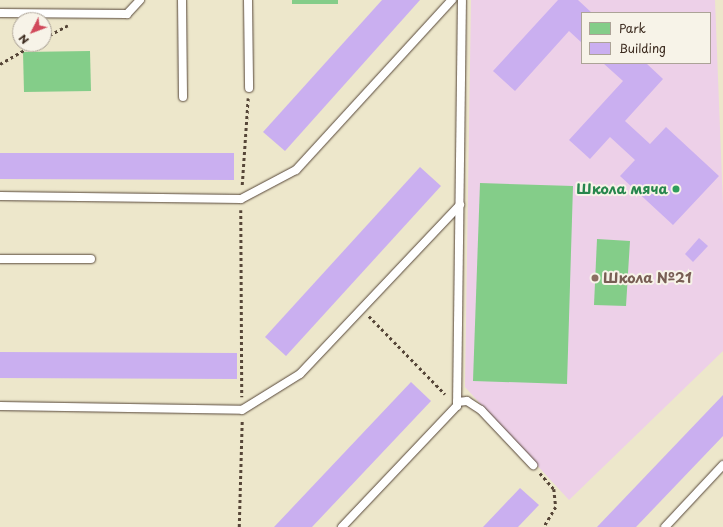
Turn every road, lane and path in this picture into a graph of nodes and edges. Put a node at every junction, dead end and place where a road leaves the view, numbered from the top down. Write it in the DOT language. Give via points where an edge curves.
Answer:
graph roads {
  1 [pos="140,0"];
  2 [pos="182,0"];
  3 [pos="248,0"];
  4 [pos="452,0"];
  5 [pos="462,0"];
  6 [pos="0,13"];
  7 [pos="20,52"];
  8 [pos="0,64"];
  9 [pos="249,88"];
  10 [pos="182,97"];
  11 [pos="0,196"];
  12 [pos="241,199"];
  13 [pos="460,205"];
  14 [pos="0,259"];
  15 [pos="91,259"];
  16 [pos="362,309"];
  17 [pos="457,404"];
  18 [pos="0,406"];
  19 [pos="242,410"];
  20 [pos="533,464"];
  21 [pos="723,465"];
  22 [pos="239,527"];
  23 [pos="342,527"];
  24 [pos="544,527"];
  25 [pos="665,527"];
  1 -- 6 [label="lane" via="127,14"];
  2 -- 10 [label="lane"];
  3 -- 9 [label="lane"];
  4 -- 12 [label="lane" via="296,170"];
  5 -- 13 [label="lane"];
  7 -- 8 [label="path"];
  9 -- 12 [label="path"];
  11 -- 12 [label="lane"];
  12 -- 19 [label="path"];
  13 -- 16 [label="lane"];
  13 -- 17 [label="lane"];
  14 -- 15 [label="lane"];
  16 -- 17 [label="path"];
  16 -- 19 [label="lane" via="300,374"];
  17 -- 20 [label="lane" via="467,401 481,410"];
  17 -- 23 [label="lane"];
  18 -- 19 [label="lane"];
  19 -- 22 [label="path"];
  20 -- 24 [label="path" via="554,489 556,507"];
  21 -- 25 [label="lane"];
}
